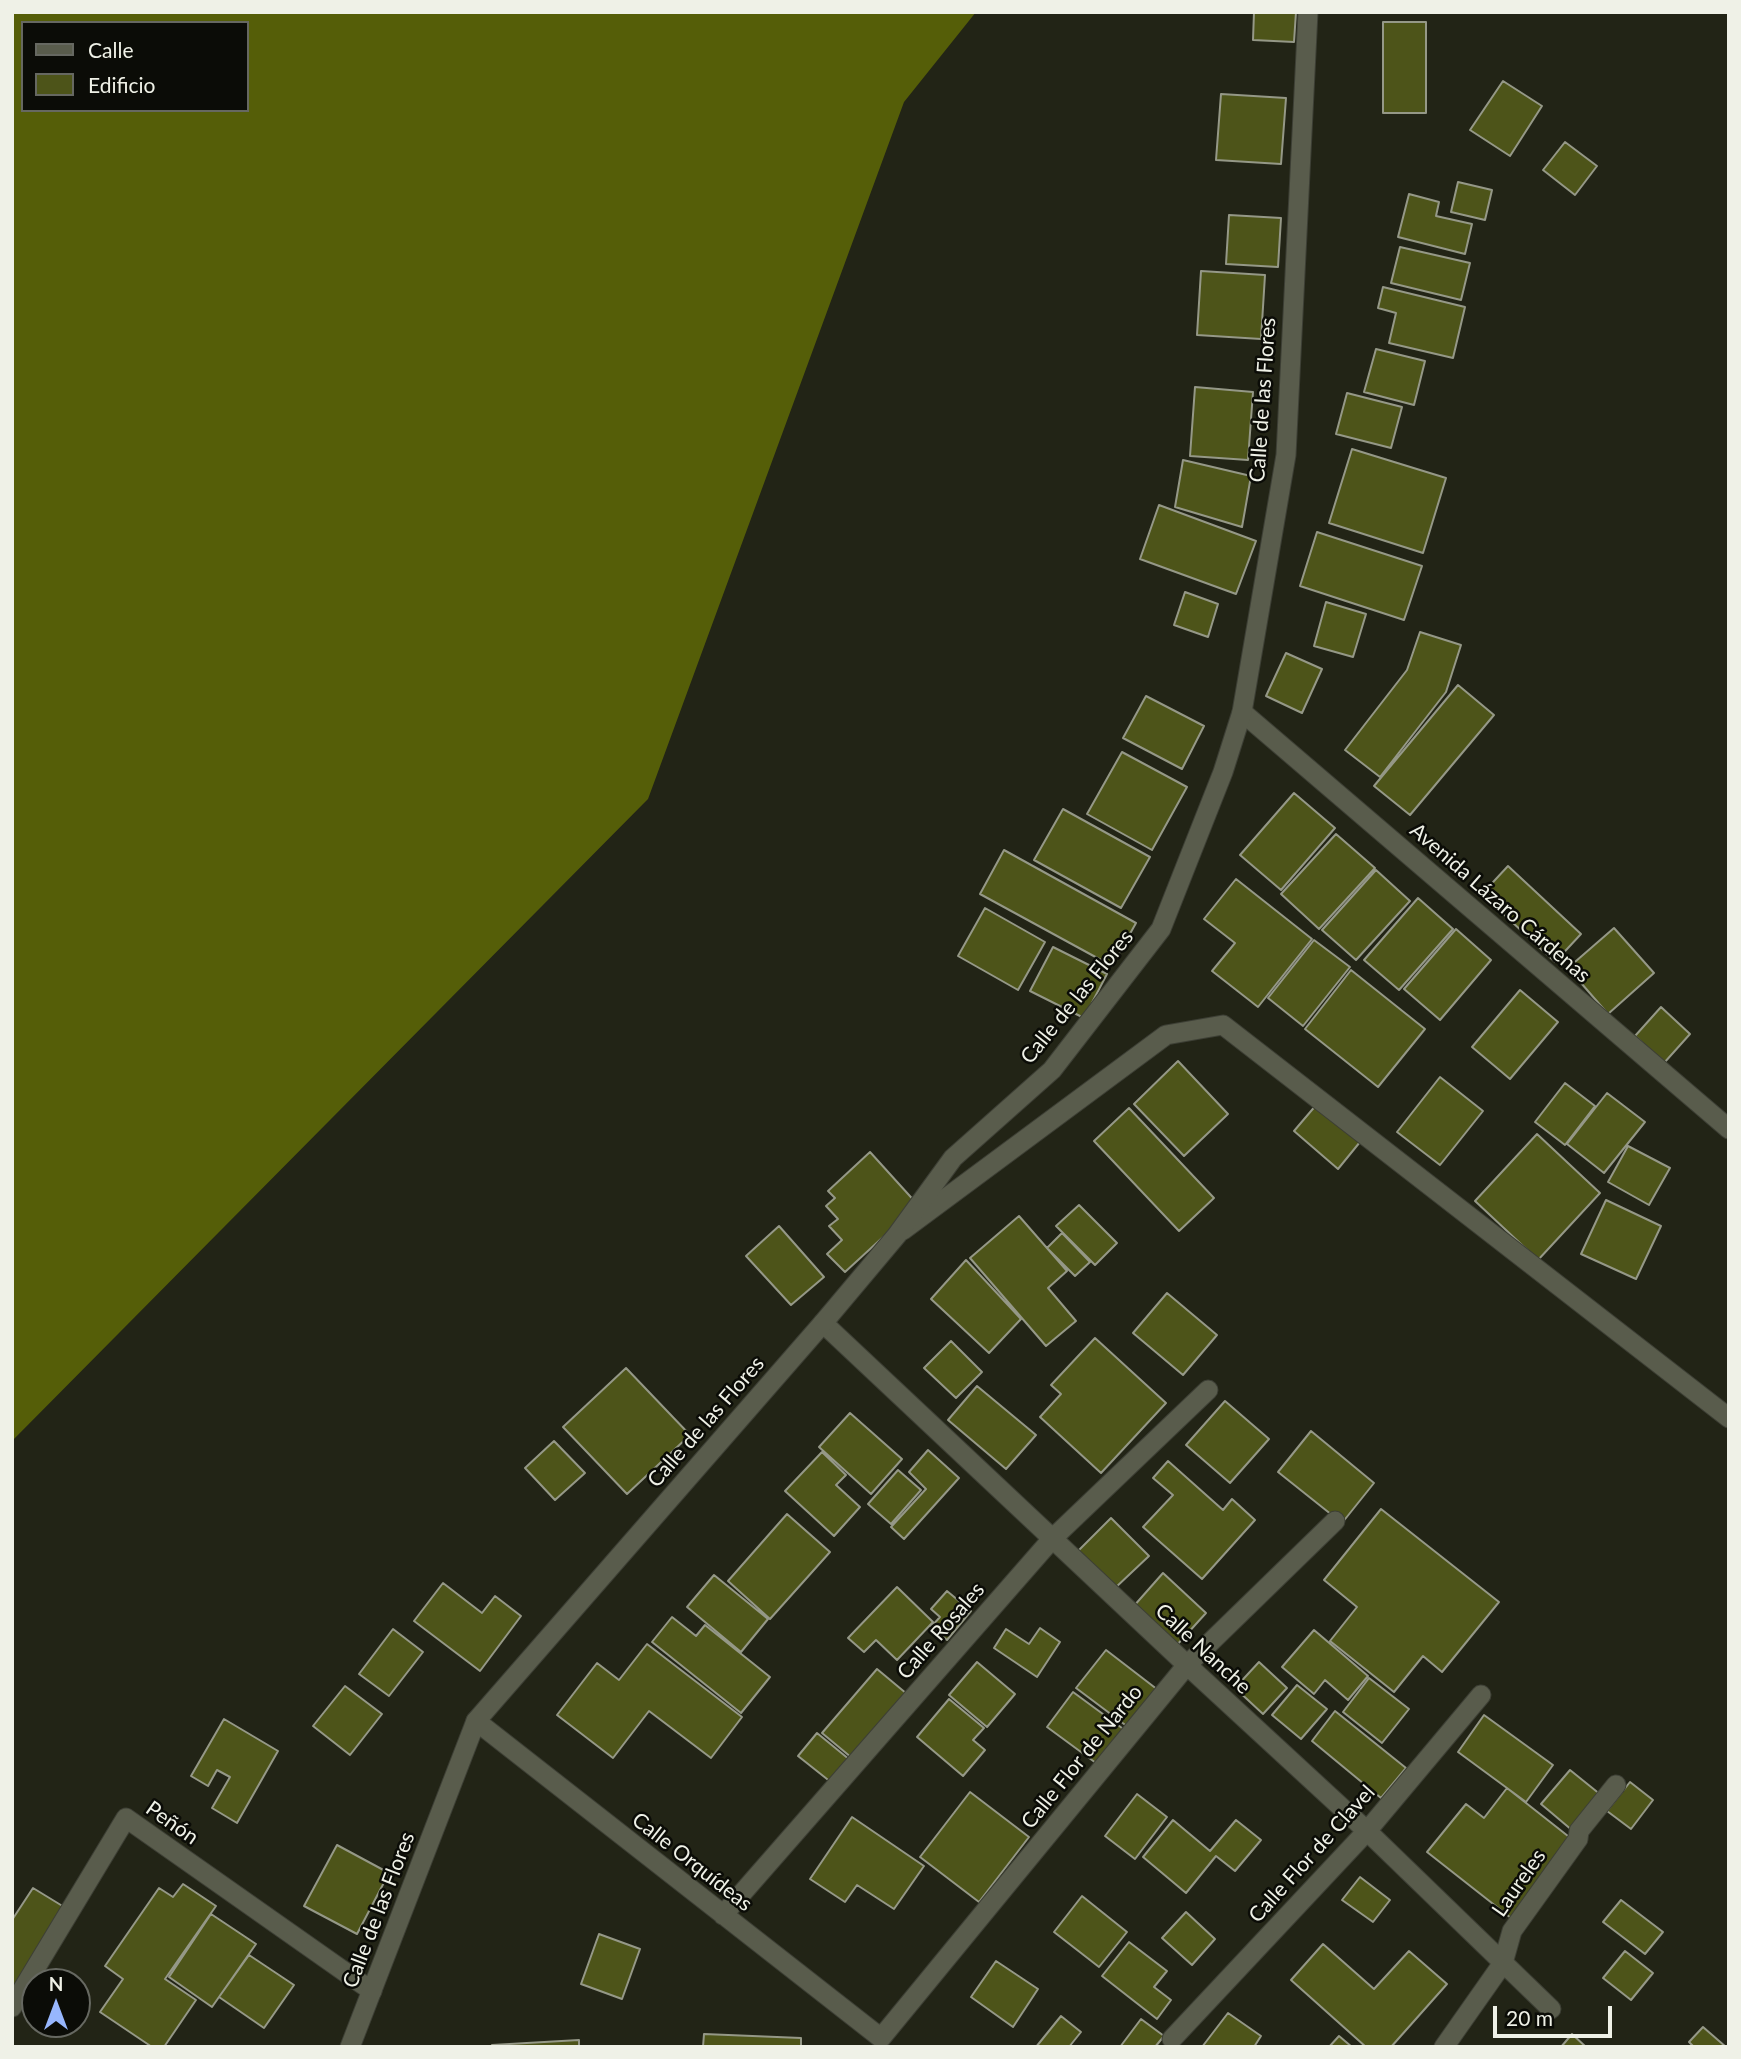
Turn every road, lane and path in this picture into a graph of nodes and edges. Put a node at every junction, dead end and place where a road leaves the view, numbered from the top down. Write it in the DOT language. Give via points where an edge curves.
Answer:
graph roads {
  1 [pos="1308,12"];
  2 [pos="1242,712"];
  3 [pos="1729,1129"];
  4 [pos="897,1235"];
  5 [pos="823,1323"];
  6 [pos="1208,1390"];
  7 [pos="1729,1418"];
  8 [pos="1335,1521"];
  9 [pos="1052,1539"];
  10 [pos="1186,1665"];
  11 [pos="1481,1695"];
  12 [pos="476,1721"];
  13 [pos="1616,1785"];
  14 [pos="1367,1831"];
  15 [pos="723,1915"];
  16 [pos="1503,1964"];
  17 [pos="372,1991"];
  18 [pos="12,2007"];
  19 [pos="1552,2009"];
  20 [pos="881,2038"];
  21 [pos="1172,2039"];
  22 [pos="350,2047"];
  23 [pos="1444,2047"];
  1 -- 2 [label="street, Calle de las Flores" via="1286,455"];
  2 -- 3 [label="street, Avenida Lázaro Cárdenas"];
  2 -- 4 [label="street, Calle de las Flores" via="1161,929 1052,1070 953,1157"];
  4 -- 5 [label="street, Calle de las Flores"];
  4 -- 7 [label="street" via="1166,1035 1223,1026"];
  5 -- 9 [label="street, Calle Nanche"];
  5 -- 12 [label="street, Calle de las Flores"];
  6 -- 9 [label="street, Calle Rosales"];
  8 -- 10 [label="street, Calle Flor de Nardo"];
  9 -- 10 [label="street, Calle Nanche"];
  9 -- 15 [label="street, Calle Rosales"];
  10 -- 14 [label="street, Calle Nanche"];
  10 -- 20 [label="street, Calle Flor de Nardo"];
  11 -- 14 [label="street, Calle Flor de Clavel"];
  12 -- 15 [label="street, Calle Orquídeas"];
  12 -- 17 [label="street, Calle de las Flores"];
  13 -- 16 [label="street, Laureles" via="1511,1931"];
  14 -- 16 [label="street, Calle Nanche"];
  14 -- 21 [label="street, Calle Flor de Clavel"];
  15 -- 20 [label="street, Calle Orquídeas"];
  16 -- 19 [label="street, Calle Nanche"];
  16 -- 23 [label="street, Laureles"];
  17 -- 18 [label="street, Peñón" via="126,1818"];
  17 -- 22 [label="street, Calle de las Flores"];
}
